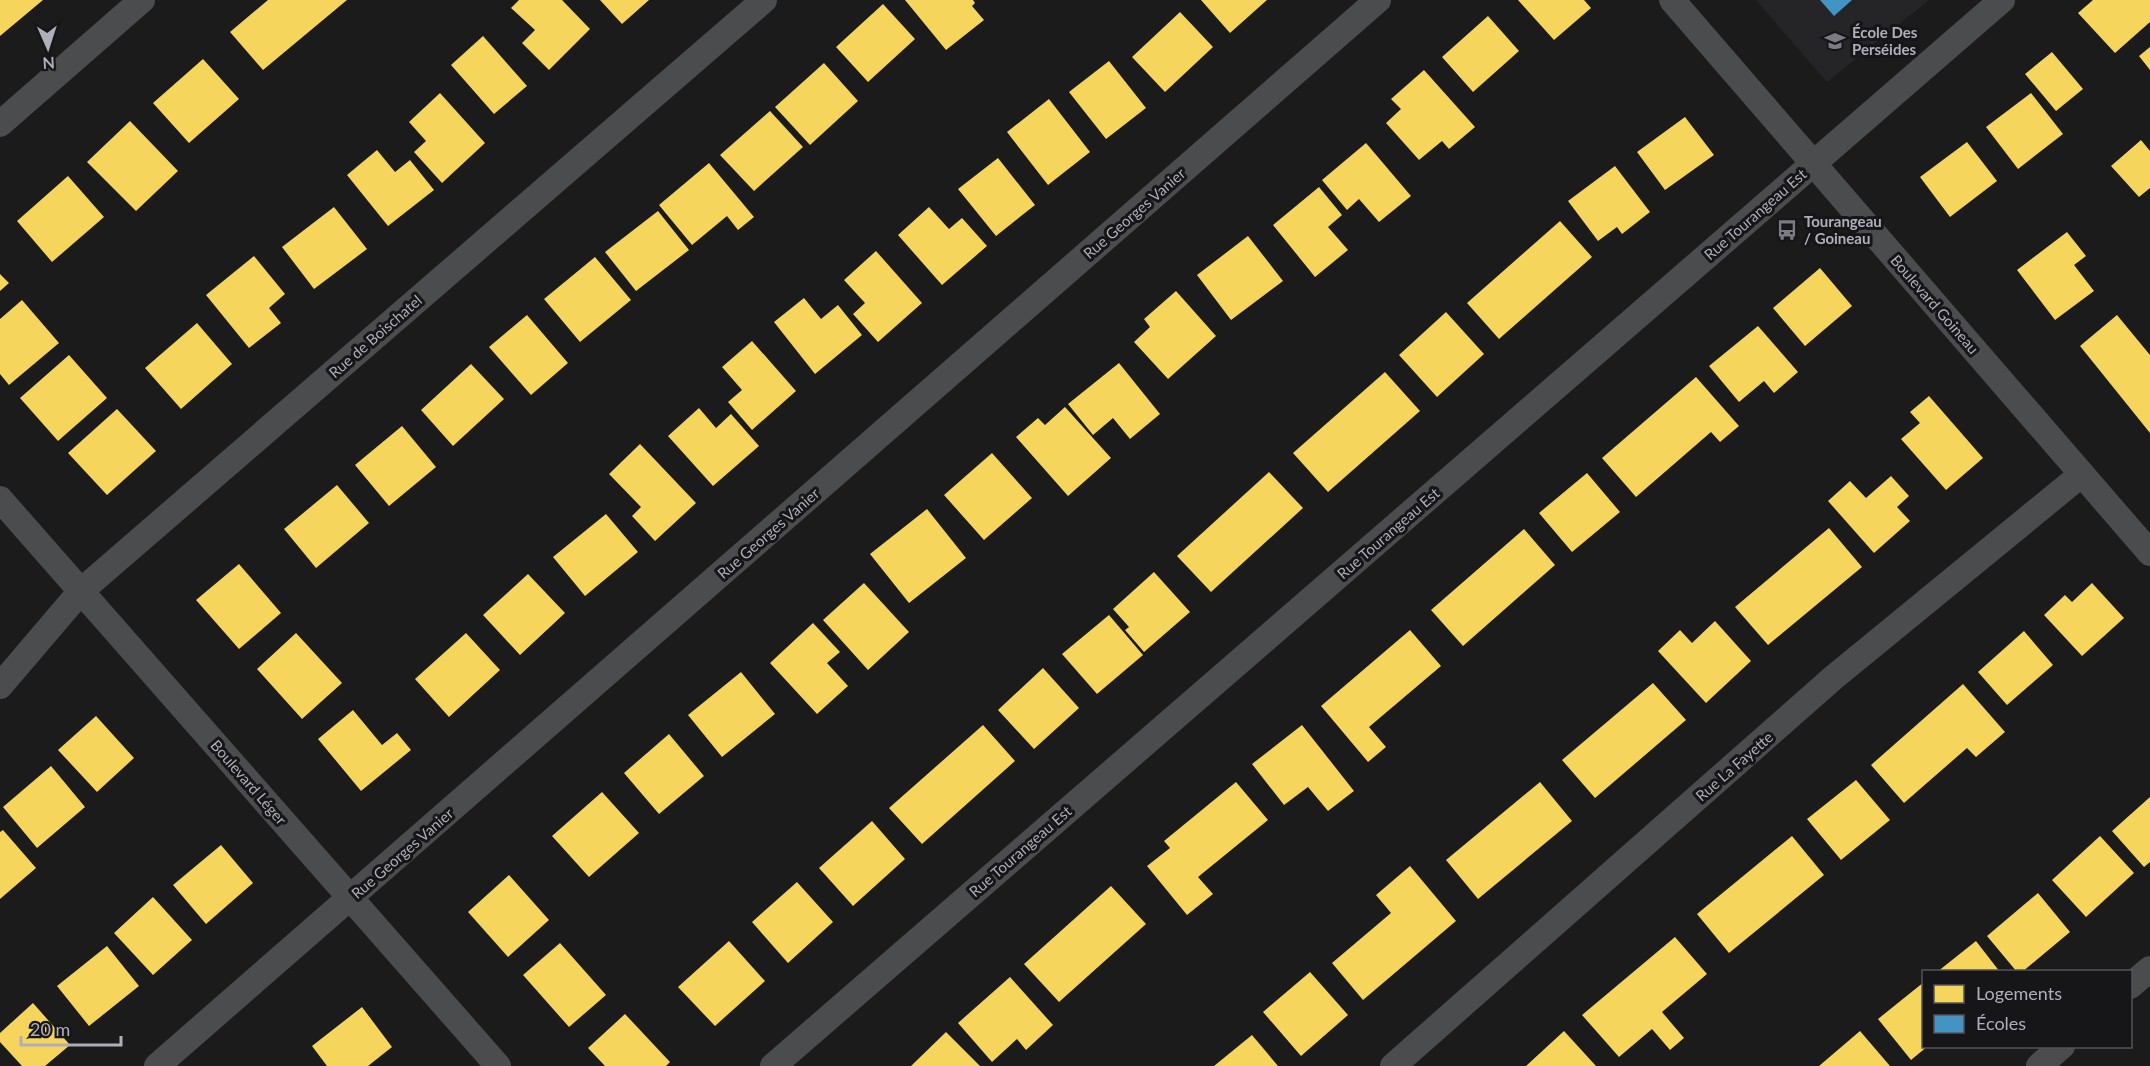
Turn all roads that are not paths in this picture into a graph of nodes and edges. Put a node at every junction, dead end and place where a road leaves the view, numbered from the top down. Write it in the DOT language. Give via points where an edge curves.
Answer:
graph roads {
  1 [pos="142,0"];
  2 [pos="764,0"];
  3 [pos="1378,0"];
  4 [pos="1672,0"];
  5 [pos="2002,0"];
  6 [pos="0,124"];
  7 [pos="1814,163"];
  8 [pos="2082,474"];
  9 [pos="0,499"];
  10 [pos="2150,553"];
  11 [pos="81,591"];
  12 [pos="0,686"];
  13 [pos="350,898"];
  14 [pos="2150,969"];
  15 [pos="2132,984"];
  16 [pos="2060,1048"];
  17 [pos="158,1066"];
  18 [pos="498,1066"];
  19 [pos="773,1066"];
  20 [pos="1393,1066"];
  21 [pos="2039,1066"];
  1 -- 6 [label="street"];
  2 -- 11 [label="street, Rue de Boischatel"];
  3 -- 13 [label="street, Rue Georges Vanier"];
  4 -- 7 [label="street, Boulevard Goineau"];
  5 -- 7 [label="street, Rue Tourangeau Est"];
  7 -- 8 [label="street, Boulevard Goineau"];
  7 -- 19 [label="street, Rue Tourangeau Est"];
  8 -- 10 [label="street, Boulevard Goineau"];
  8 -- 20 [label="street, Rue La Fayette" via="1833,678"];
  9 -- 11 [label="street, Boulevard Léger"];
  11 -- 12 [label="street, Rue de Boischatel"];
  11 -- 13 [label="street, Boulevard Léger"];
  13 -- 17 [label="street, Rue Georges Vanier"];
  13 -- 18 [label="street, Boulevard Léger"];
  14 -- 15 [label="street"];
  16 -- 21 [label="street"];
}
